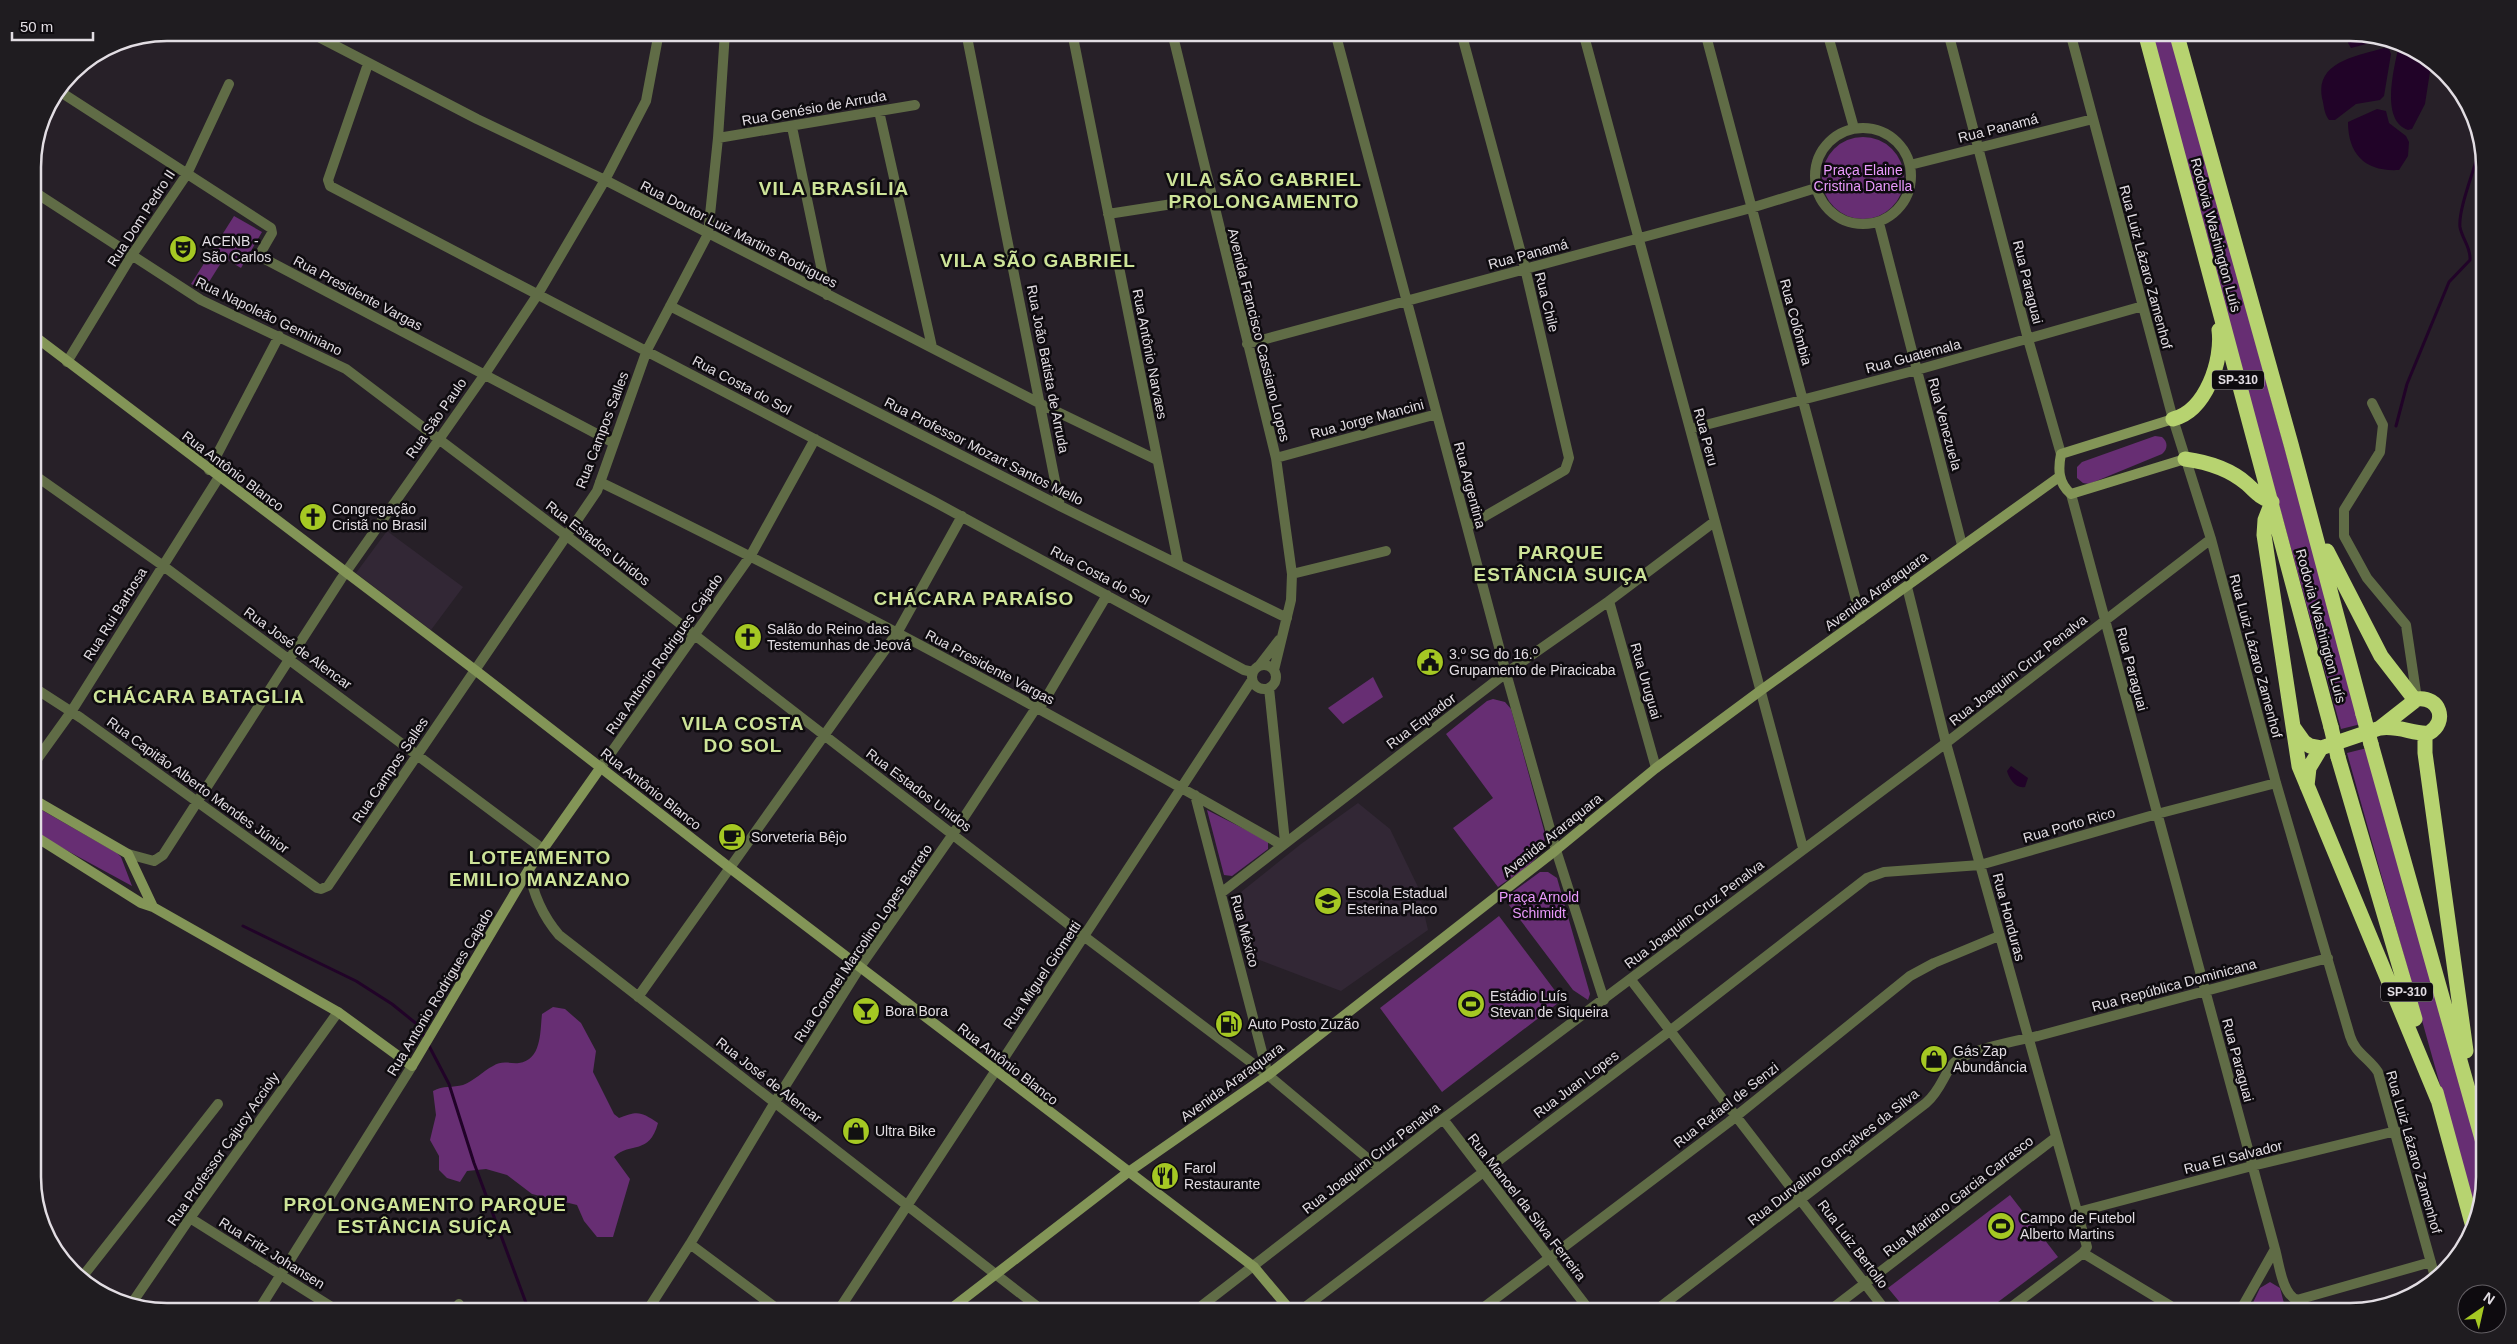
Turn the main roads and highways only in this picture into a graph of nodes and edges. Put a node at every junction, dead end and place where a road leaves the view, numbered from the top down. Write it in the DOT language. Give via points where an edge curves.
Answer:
graph roads {
  1 [pos="2147,41"];
  2 [pos="2179,41"];
  3 [pos="2211,281"];
  4 [pos="2173,419"];
  5 [pos="2291,444"];
  6 [pos="2186,459"];
  7 [pos="2272,502"];
  8 [pos="2416,700"];
  9 [pos="2294,728"];
  10 [pos="2380,728"];
  11 [pos="2425,734"];
  12 [pos="2321,748"];
  13 [pos="2307,788"];
  14 [pos="2438,1100"];
  15 [pos="2472,1100"];
  16 [pos="2476,1115"];
  17 [pos="2470,1215"];
  1 -- 3 [label="highway, Rodovia Washington Luís / SP-310"];
  2 -- 5 [label="highway, Rodovia Washington Luís / SP-310"];
  3 -- 4 [label="highway" via="2220,339 2218,356 2195,406 2184,416"];
  3 -- 7 [label="highway, Rodovia Washington Luís / SP-310"];
  5 -- 8 [label="highway" via="2329,557 2381,656"];
  5 -- 15 [label="highway, Rodovia Washington Luís / SP-310, bridge" via="2371,744"];
  6 -- 7 [label="highway" via="2227,471 2258,496"];
  7 -- 9 [label="highway" via="2265,520 2264,535"];
  7 -- 14 [label="highway, Rodovia Washington Luís / SP-310, bridge" via="2338,757"];
  8 -- 10 [label="highway"];
  8 -- 11 [label="highway" via="2423,698 2434,703 2440,713 2438,725"];
  9 -- 12 [label="highway" via="2304,742"];
  9 -- 13 [label="highway" via="2299,766"];
  10 -- 11 [label="highway" via="2399,727"];
  10 -- 12 [label="highway"];
  11 -- 15 [label="highway"];
  12 -- 13 [label="highway" via="2309,768"];
  13 -- 14 [label="highway"];
  14 -- 17 [label="highway, Rodovia Washington Luís / SP-310"];
  15 -- 16 [label="highway, Rodovia Washington Luís / SP-310"];
}
